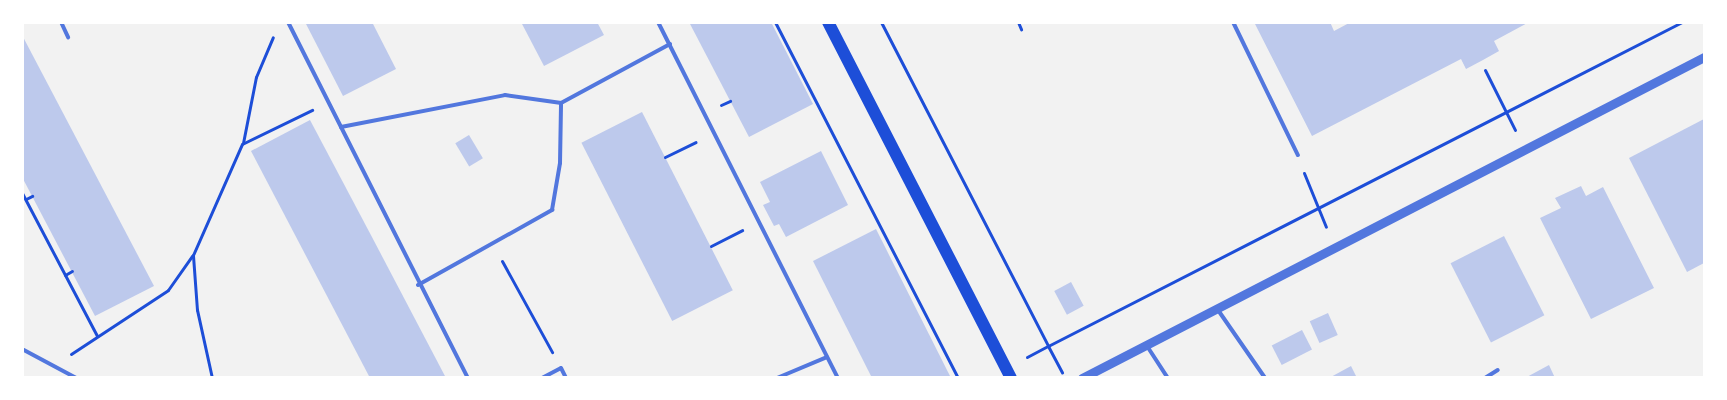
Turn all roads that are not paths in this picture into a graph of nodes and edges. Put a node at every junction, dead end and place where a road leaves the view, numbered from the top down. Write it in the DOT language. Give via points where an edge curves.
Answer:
graph roads {
  1 [pos="61,22"];
  2 [pos="288,22"];
  3 [pos="658,22"];
  4 [pos="828,22"];
  5 [pos="1233,22"];
  6 [pos="68,36"];
  7 [pos="670,44"];
  8 [pos="1704,57"];
  9 [pos="561,103"];
  10 [pos="341,127"];
  11 [pos="1298,155"];
  12 [pos="418,285"];
  13 [pos="1217,308"];
  14 [pos="1146,344"];
  15 [pos="22,349"];
  16 [pos="826,357"];
  17 [pos="1498,370"];
  18 [pos="65,372"];
  19 [pos="64,378"];
  20 [pos="76,378"];
  21 [pos="468,378"];
  22 [pos="542,378"];
  23 [pos="566,378"];
  24 [pos="777,378"];
  25 [pos="838,378"];
  26 [pos="1011,378"];
  27 [pos="1082,378"];
  28 [pos="1168,378"];
  29 [pos="1265,378"];
  30 [pos="1485,378"];
  1 -- 6 [label="lane"];
  2 -- 10 [label="lane"];
  3 -- 7 [label="lane"];
  4 -- 26 [label="main road"];
  5 -- 11 [label="lane"];
  7 -- 9 [label="lane"];
  7 -- 16 [label="lane"];
  8 -- 13 [label="street"];
  9 -- 10 [label="lane" via="504,95"];
  9 -- 12 [label="lane" via="560,163 552,210"];
  10 -- 12 [label="lane"];
  12 -- 21 [label="lane"];
  13 -- 14 [label="street"];
  13 -- 29 [label="lane"];
  14 -- 27 [label="street"];
  14 -- 28 [label="lane"];
  15 -- 18 [label="lane"];
  16 -- 24 [label="lane"];
  16 -- 25 [label="lane"];
  17 -- 30 [label="lane"];
  18 -- 19 [label="lane"];
  18 -- 20 [label="lane"];
  22 -- 23 [label="lane" via="560,368"];
}
